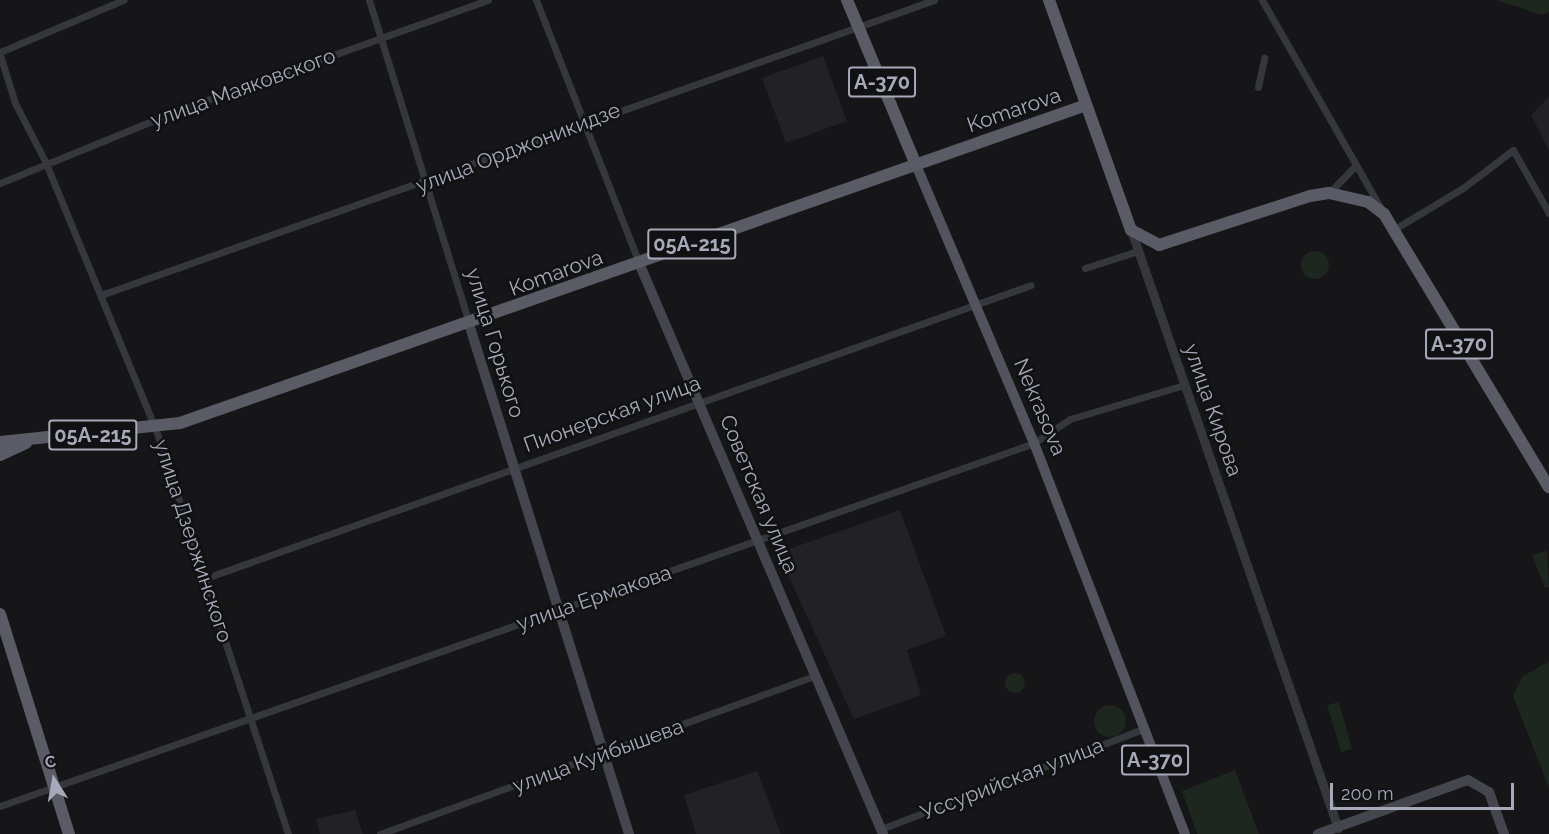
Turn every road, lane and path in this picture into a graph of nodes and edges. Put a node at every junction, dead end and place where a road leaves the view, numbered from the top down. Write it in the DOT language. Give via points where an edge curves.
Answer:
graph roads {
  1 [pos="123,0"];
  2 [pos="369,0"];
  3 [pos="488,0"];
  4 [pos="536,0"];
  5 [pos="848,0"];
  6 [pos="934,0"];
  7 [pos="1049,0"];
  8 [pos="1262,0"];
  9 [pos="859,27"];
  10 [pos="381,38"];
  11 [pos="0,54"];
  12 [pos="1264,58"];
  13 [pos="1258,87"];
  14 [pos="1086,105"];
  15 [pos="584,123"];
  16 [pos="45,161"];
  17 [pos="916,165"];
  18 [pos="1356,165"];
  19 [pos="0,183"];
  20 [pos="426,184"];
  21 [pos="1329,193"];
  22 [pos="1549,213"];
  23 [pos="1384,214"];
  24 [pos="1131,230"];
  25 [pos="1393,230"];
  26 [pos="1159,244"];
  27 [pos="1138,251"];
  28 [pos="639,263"];
  29 [pos="1085,268"];
  30 [pos="1031,285"];
  31 [pos="101,295"];
  32 [pos="975,304"];
  33 [pos="469,324"];
  34 [pos="1184,385"];
  35 [pos="699,403"];
  36 [pos="156,430"];
  37 [pos="31,440"];
  38 [pos="0,442"];
  39 [pos="1035,443"];
  40 [pos="0,455"];
  41 [pos="514,469"];
  42 [pos="1549,487"];
  43 [pos="758,541"];
  44 [pos="206,578"];
  45 [pos="558,611"];
  46 [pos="0,614"];
  47 [pos="814,676"];
  48 [pos="251,719"];
  49 [pos="1143,729"];
  50 [pos="605,754"];
  51 [pos="55,788"];
  52 [pos="0,806"];
  53 [pos="882,831"];
  54 [pos="1339,831"];
  55 [pos="69,834"];
  56 [pos="288,834"];
  57 [pos="380,834"];
  58 [pos="629,834"];
  59 [pos="1185,834"];
  60 [pos="1318,834"];
  61 [pos="1504,834"];
  1 -- 11 [label="street"];
  2 -- 10 [label="street, улица Горького"];
  3 -- 10 [label="street, улица Маяковского"];
  4 -- 15 [label="street, Советская улица"];
  5 -- 9 [label="highway, Nekrasova / А-370"];
  6 -- 9 [label="street, улица Орджоникидзе"];
  7 -- 14 [label="highway, улица Кирова"];
  8 -- 18 [label="street"];
  9 -- 15 [label="street, улица Орджоникидзе"];
  9 -- 17 [label="highway, Nekrasova / А-370"];
  10 -- 16 [label="street, улица Маяковского"];
  10 -- 20 [label="street, улица Горького"];
  11 -- 16 [label="street, улица Дзержинского" via="15,103"];
  12 -- 13 [label="street"];
  14 -- 17 [label="highway, Komarova"];
  14 -- 24 [label="highway, улица Кирова"];
  15 -- 20 [label="street, улица Орджоникидзе"];
  15 -- 28 [label="street, Советская улица"];
  16 -- 19 [label="street, улица Маяковского"];
  16 -- 31 [label="street, улица Дзержинского"];
  17 -- 28 [label="highway, Komarova / 05А-215"];
  17 -- 32 [label="main road, Nekrasova / А-370"];
  18 -- 21 [label="street"];
  18 -- 23 [label="street"];
  20 -- 31 [label="street, улица Орджоникидзе"];
  20 -- 33 [label="street, улица Горького"];
  21 -- 23 [label="highway, А-370" via="1368,202"];
  21 -- 26 [label="highway, А-370"];
  22 -- 25 [label="street" via="1513,150 1463,188"];
  23 -- 25 [label="highway, А-370"];
  24 -- 26 [label="highway"];
  24 -- 27 [label="street, улица Кирова"];
  25 -- 42 [label="highway, А-370"];
  26 -- 27 [label="street"];
  27 -- 29 [label="street"];
  27 -- 34 [label="street, улица Кирова"];
  28 -- 33 [label="highway, Komarova / 05А-215"];
  28 -- 35 [label="main road, Советская улица"];
  30 -- 32 [label="street, Пионерская улица"];
  31 -- 36 [label="street, улица Дзержинского"];
  32 -- 35 [label="street, Пионерская улица"];
  32 -- 39 [label="main road, Nekrasova / А-370"];
  33 -- 36 [label="highway, Komarova / 05А-215"];
  33 -- 41 [label="main road, улица Горького"];
  34 -- 39 [label="street, улица Ермакова" via="1070,419"];
  34 -- 54 [label="street, улица Кирова"];
  35 -- 41 [label="street, Пионерская улица"];
  35 -- 43 [label="main road, Советская улица"];
  36 -- 37 [label="highway, Komarova / 05А-215"];
  36 -- 44 [label="street, улица Дзержинского"];
  37 -- 38 [label="highway, 05А-215"];
  37 -- 40 [label="highway, 05А-215"];
  39 -- 43 [label="street, улица Ермакова"];
  39 -- 49 [label="main road, Nekrasova / А-370"];
  41 -- 44 [label="street, Пионерская улица"];
  41 -- 45 [label="main road, улица Горького"];
  43 -- 45 [label="street, улица Ермакова"];
  43 -- 47 [label="main road, Советская улица"];
  44 -- 48 [label="street, улица Дзержинского"];
  45 -- 48 [label="street, улица Ермакова"];
  45 -- 50 [label="main road, улица Горького"];
  46 -- 51 [label="highway"];
  47 -- 50 [label="street, улица Куйбышева"];
  47 -- 53 [label="main road, Советская улица"];
  48 -- 51 [label="street, улица Ермакова"];
  48 -- 56 [label="street, улица Дзержинского"];
  49 -- 53 [label="street, Уссурийская улица"];
  49 -- 59 [label="main road, Nekrasova / А-370"];
  50 -- 57 [label="street, улица Куйбышева"];
  50 -- 58 [label="main road, улица Горького"];
  51 -- 52 [label="street, улица Ермакова"];
  51 -- 55 [label="highway"];
  54 -- 60 [label="main road"];
  54 -- 61 [label="main road" via="1468,780 1481,783"];
}
